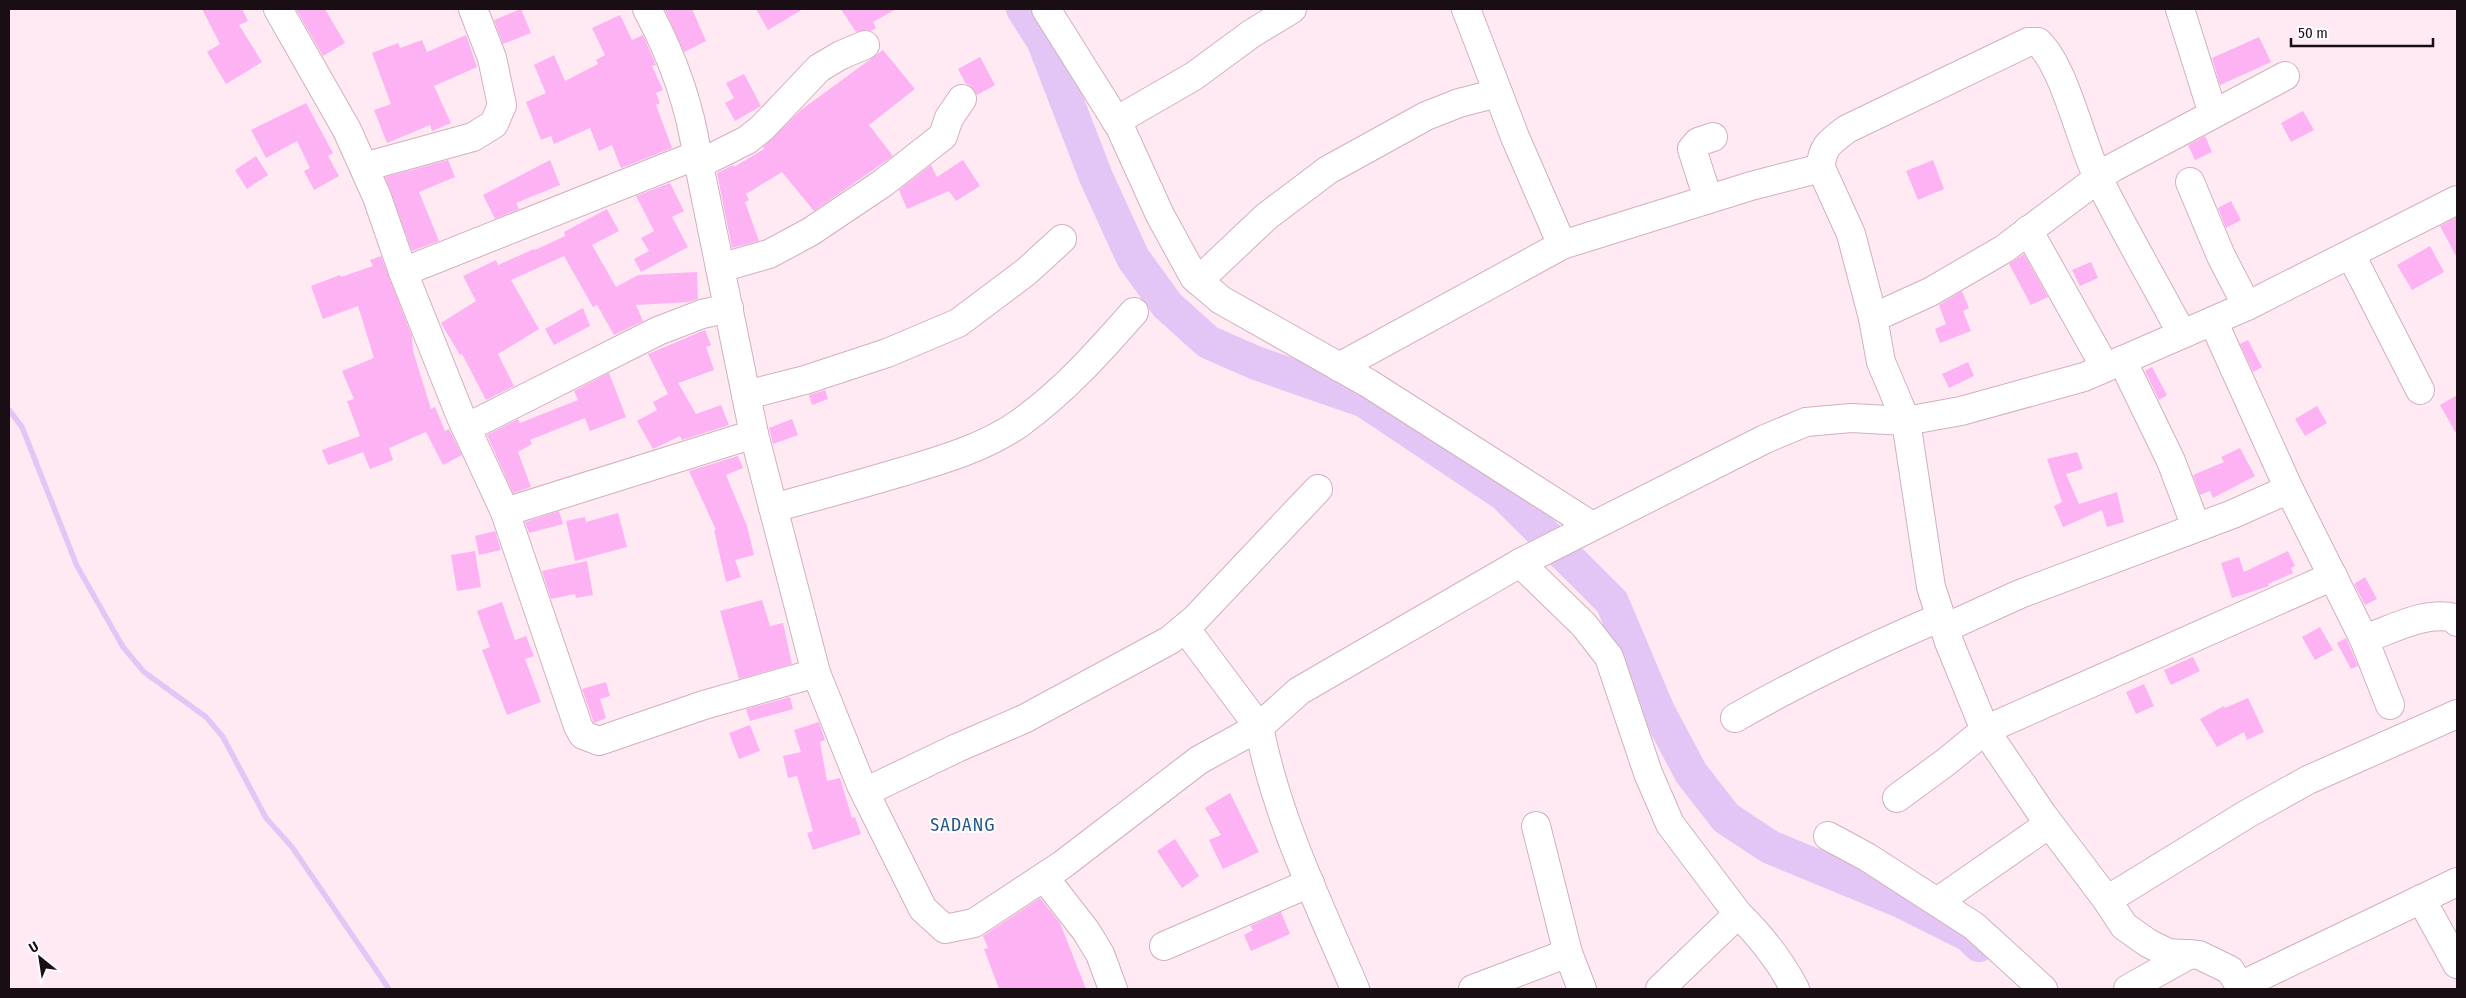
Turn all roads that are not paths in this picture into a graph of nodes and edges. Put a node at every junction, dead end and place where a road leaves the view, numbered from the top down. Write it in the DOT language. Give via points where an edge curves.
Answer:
graph roads {
  1 [pos="278,9"];
  2 [pos="473,9"];
  3 [pos="647,9"];
  4 [pos="1046,9"];
  5 [pos="1292,9"];
  6 [pos="1466,9"];
  7 [pos="2180,9"];
  8 [pos="865,45"];
  9 [pos="2285,76"];
  10 [pos="1498,93"];
  11 [pos="962,99"];
  12 [pos="2213,114"];
  13 [pos="1116,121"];
  14 [pos="1714,137"];
  15 [pos="698,160"];
  16 [pos="364,168"];
  17 [pos="1821,168"];
  18 [pos="2098,179"];
  19 [pos="2190,182"];
  20 [pos="1708,199"];
  21 [pos="2457,200"];
  22 [pos="2028,230"];
  23 [pos="1062,239"];
  24 [pos="1562,245"];
  25 [pos="2351,255"];
  26 [pos="720,268"];
  27 [pos="403,272"];
  28 [pos="1198,281"];
  29 [pos="2247,306"];
  30 [pos="729,308"];
  31 [pos="1134,312"];
  32 [pos="1873,318"];
  33 [pos="2213,321"];
  34 [pos="2182,334"];
  35 [pos="2113,364"];
  36 [pos="1339,367"];
  37 [pos="2420,390"];
  38 [pos="746,395"];
  39 [pos="1906,421"];
  40 [pos="466,428"];
  41 [pos="754,434"];
  42 [pos="1318,489"];
  43 [pos="2289,489"];
  44 [pos="774,508"];
  45 [pos="505,512"];
  46 [pos="2196,527"];
  47 [pos="1585,529"];
  48 [pos="1520,563"];
  49 [pos="2333,576"];
  50 [pos="2457,622"];
  51 [pos="1943,623"];
  52 [pos="1185,628"];
  53 [pos="2364,640"];
  54 [pos="816,673"];
  55 [pos="2390,706"];
  56 [pos="2457,714"];
  57 [pos="1735,718"];
  58 [pos="1259,728"];
  59 [pos="1985,730"];
  60 [pos="865,792"];
  61 [pos="1897,798"];
  62 [pos="2049,824"];
  63 [pos="1536,826"];
  64 [pos="1828,836"];
  65 [pos="1044,877"];
  66 [pos="2457,882"];
  67 [pos="1310,883"];
  68 [pos="2422,899"];
  69 [pos="2107,900"];
  70 [pos="1937,902"];
  71 [pos="1738,914"];
  72 [pos="1164,946"];
  73 [pos="1568,954"];
  74 [pos="2190,954"];
  75 [pos="2457,964"];
  76 [pos="2241,988"];
  77 [pos="1113,989"];
  78 [pos="1355,989"];
  79 [pos="1473,989"];
  80 [pos="1582,989"];
  81 [pos="1660,989"];
  82 [pos="1794,989"];
  83 [pos="2044,989"];
  84 [pos="2128,989"];
  1 -- 16 [label="street" via="347,130"];
  2 -- 16 [label="street" via="492,58 502,105 494,124 473,137"];
  3 -- 15 [label="street" via="664,41 693,123"];
  4 -- 13 [label="street"];
  5 -- 13 [label="street" via="1251,34 1194,76"];
  6 -- 10 [label="street"];
  7 -- 12 [label="street"];
  8 -- 15 [label="street" via="819,68 747,140"];
  9 -- 12 [label="street"];
  10 -- 24 [label="street"];
  10 -- 28 [label="street" via="1459,102 1426,116 1328,170 1267,216"];
  11 -- 26 [label="street" via="949,118 943,136 883,183 810,232 769,254"];
  12 -- 18 [label="street" via="2112,168"];
  13 -- 28 [label="street" via="1182,259"];
  14 -- 20 [label="street" via="1698,142 1692,149"];
  15 -- 26 [label="street"];
  15 -- 27 [label="street"];
  16 -- 27 [label="street"];
  17 -- 18 [label="street" via="1826,145 1846,129 2028,42 2038,42 2047,50 2059,75"];
  17 -- 20 [label="street"];
  17 -- 32 [label="street" via="1852,234"];
  18 -- 22 [label="street"];
  18 -- 34 [label="street"];
  19 -- 29 [label="street" via="2220,256"];
  20 -- 24 [label="street"];
  21 -- 25 [label="street"];
  22 -- 32 [label="street" via="2004,249 1930,292"];
  22 -- 35 [label="street"];
  23 -- 38 [label="street" via="1026,272 958,323 888,353"];
  24 -- 36 [label="street"];
  25 -- 29 [label="street"];
  25 -- 37 [label="street"];
  26 -- 30 [label="street"];
  27 -- 40 [label="street"];
  28 -- 36 [label="street" via="1220,300"];
  29 -- 33 [label="street"];
  30 -- 38 [label="street"];
  30 -- 40 [label="street" via="702,314 658,331"];
  31 -- 44 [label="street" via="1061,391 1019,424 988,442 912,469"];
  32 -- 39 [label="street" via="1881,362"];
  33 -- 34 [label="street"];
  33 -- 43 [label="street"];
  34 -- 35 [label="street"];
  35 -- 39 [label="street" via="2084,377 2011,398"];
  35 -- 46 [label="street" via="2171,461"];
  36 -- 47 [label="street"];
  38 -- 41 [label="street"];
  39 -- 47 [label="street" via="1851,418 1806,422 1765,439"];
  39 -- 51 [label="street" via="1932,587"];
  40 -- 45 [label="street"];
  41 -- 44 [label="street"];
  41 -- 45 [label="street"];
  42 -- 52 [label="street"];
  43 -- 46 [label="street"];
  43 -- 49 [label="street"];
  44 -- 54 [label="street"];
  45 -- 54 [label="street" via="578,726 590,738 599,741 704,705"];
  46 -- 51 [label="street"];
  47 -- 48 [label="street"];
  48 -- 58 [label="street" via="1299,691"];
  48 -- 71 [label="street" via="1584,625 1608,657 1648,773 1670,824"];
  49 -- 53 [label="street"];
  49 -- 59 [label="street"];
  50 -- 53 [label="street" via="2455,618 2444,615"];
  51 -- 57 [label="street" via="1896,637"];
  51 -- 59 [label="street"];
  52 -- 58 [label="street"];
  52 -- 60 [label="street" via="1170,640 1066,698"];
  53 -- 55 [label="street"];
  54 -- 60 [label="street"];
  56 -- 69 [label="street" via="2308,780 2246,814"];
  58 -- 65 [label="street" via="1199,760"];
  58 -- 67 [label="street" via="1268,770"];
  59 -- 61 [label="street"];
  59 -- 62 [label="street"];
  60 -- 65 [label="street" via="923,909 945,929 974,923"];
  62 -- 69 [label="street"];
  62 -- 70 [label="street"];
  63 -- 73 [label="street"];
  64 -- 70 [label="street"];
  65 -- 77 [label="street" via="1086,931 1100,954"];
  66 -- 68 [label="street"];
  67 -- 72 [label="street"];
  67 -- 78 [label="street"];
  68 -- 75 [label="street"];
  68 -- 76 [label="street"];
  69 -- 74 [label="street" via="2124,926 2148,943 2168,953"];
  70 -- 83 [label="street" via="1974,926"];
  71 -- 81 [label="street"];
  71 -- 82 [label="street" via="1784,969"];
  73 -- 79 [label="street"];
  73 -- 80 [label="street"];
  74 -- 76 [label="street" via="2230,970"];
  74 -- 84 [label="street"];
}
